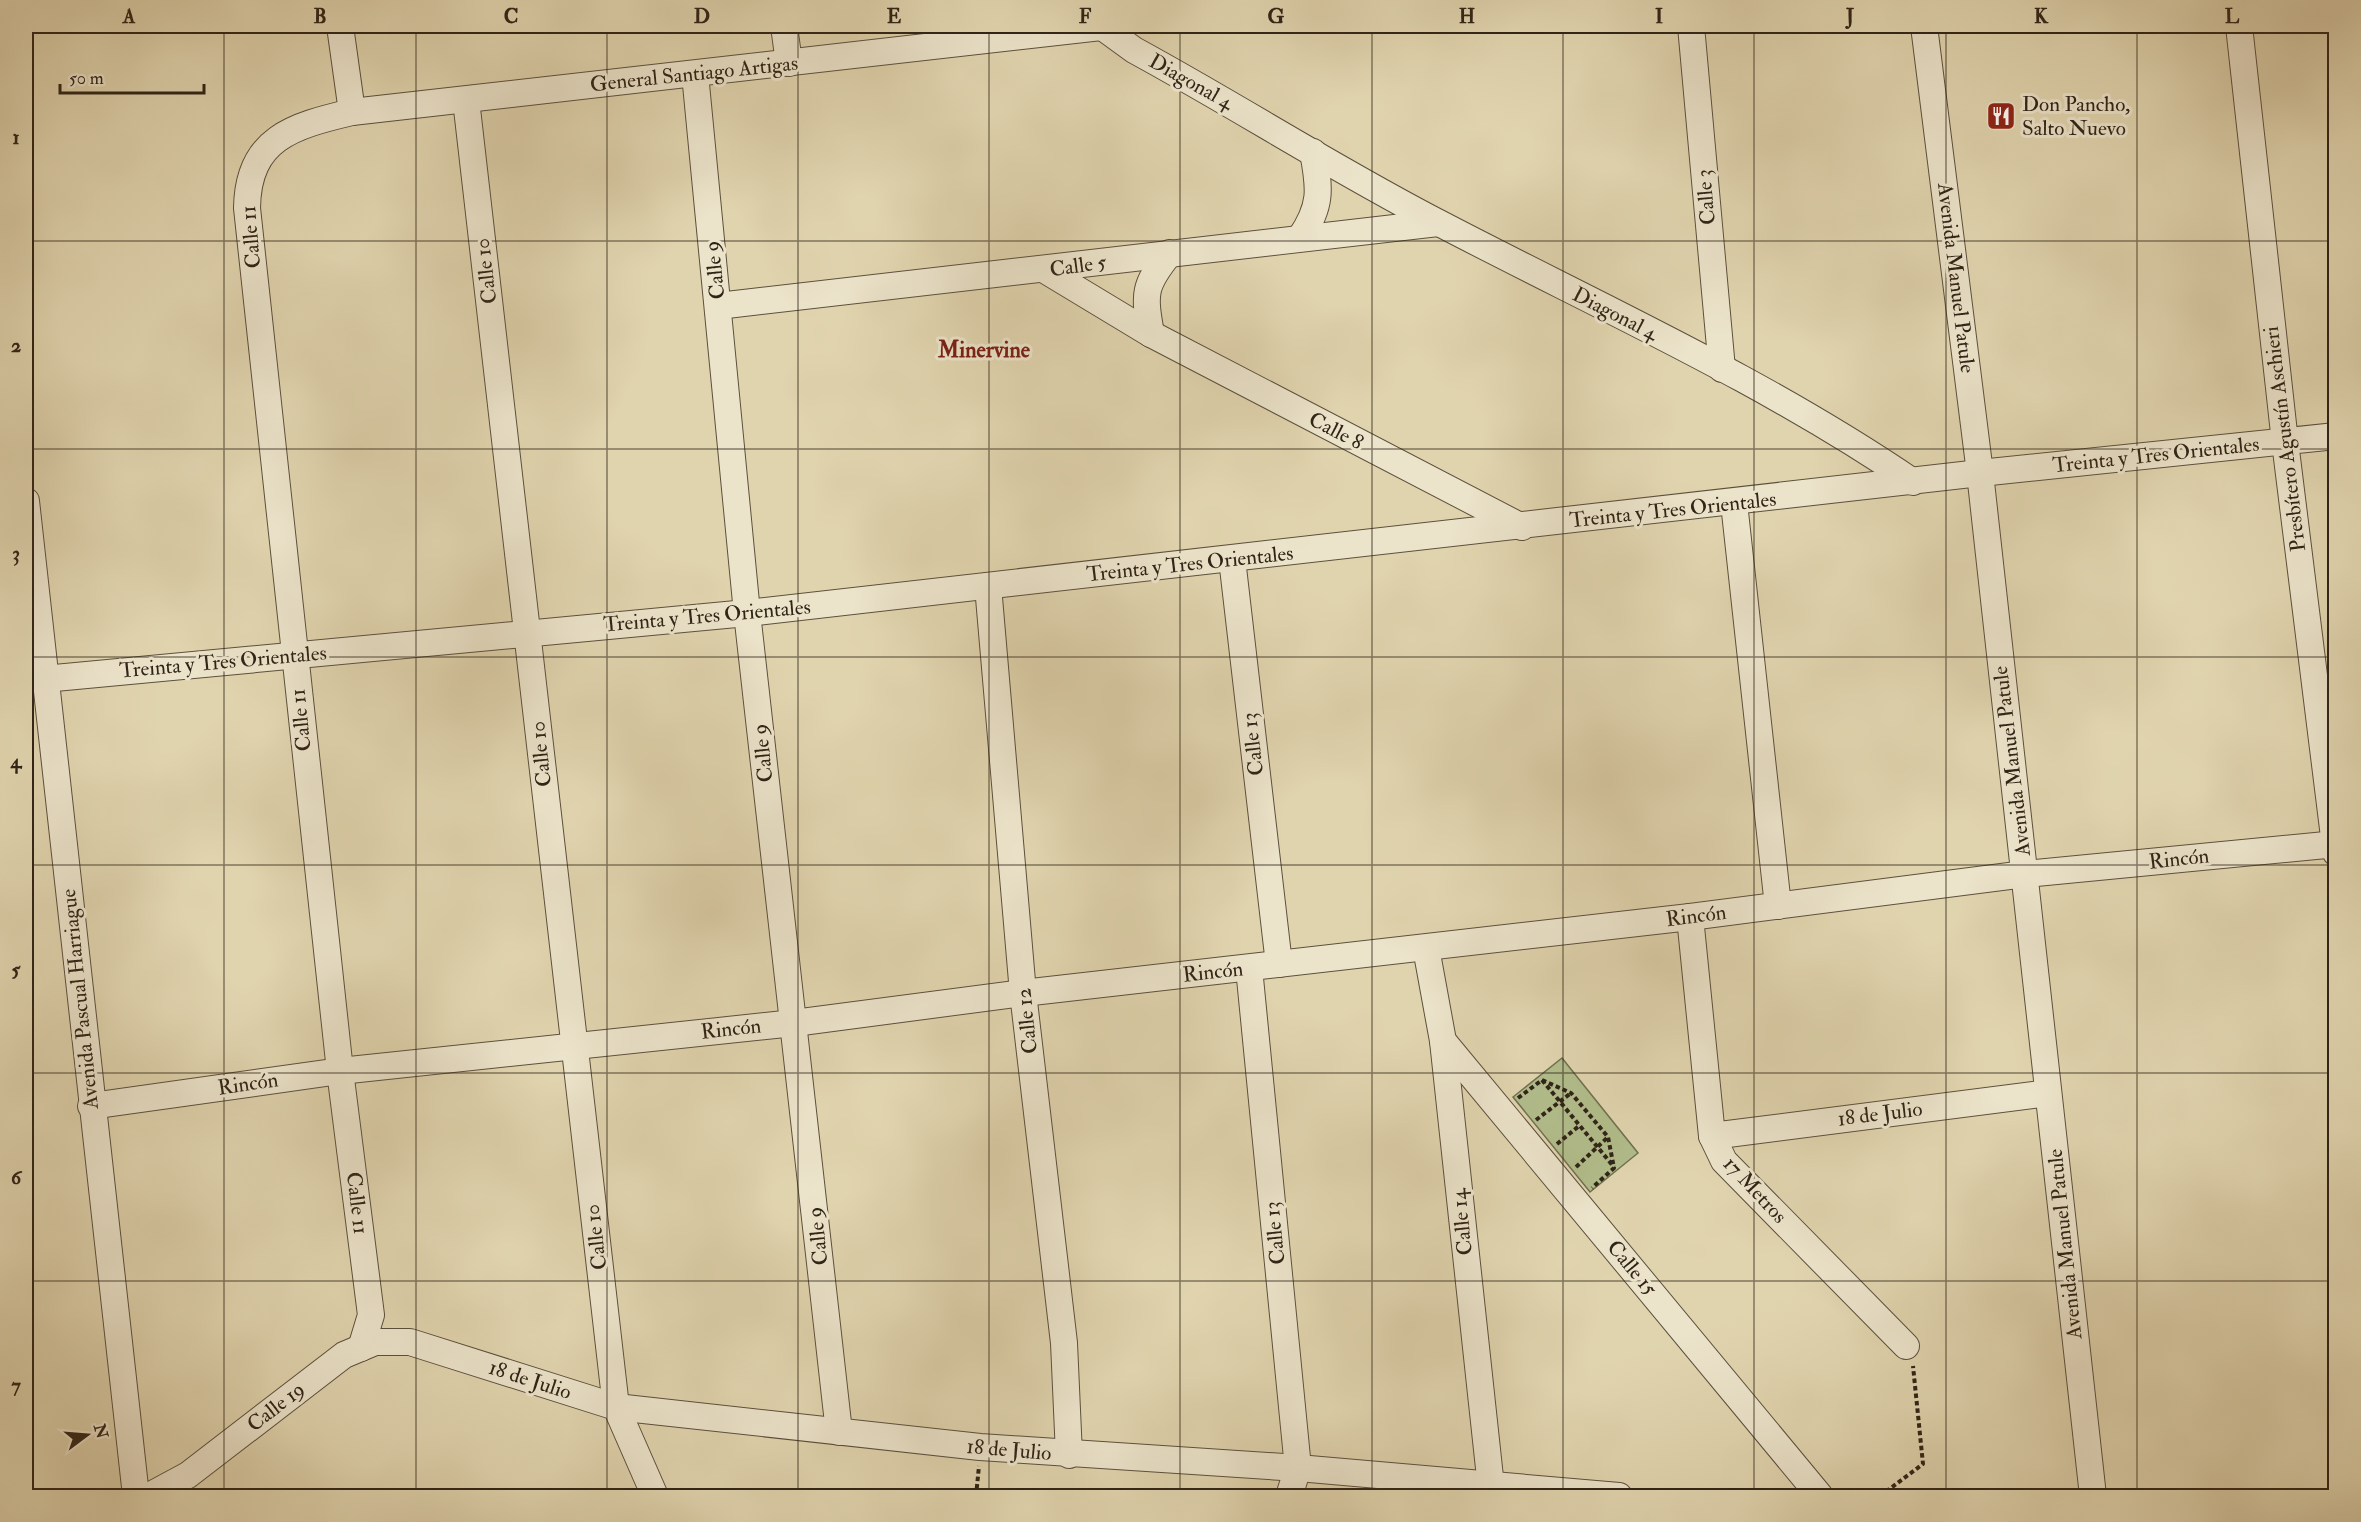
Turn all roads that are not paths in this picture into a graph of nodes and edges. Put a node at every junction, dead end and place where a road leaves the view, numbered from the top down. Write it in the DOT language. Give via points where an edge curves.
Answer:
graph roads {
  1 [pos="340,26"];
  2 [pos="784,26"];
  3 [pos="1104,26"];
  4 [pos="1691,26"];
  5 [pos="1924,26"];
  6 [pos="2239,26"];
  7 [pos="789,63"];
  8 [pos="695,74"];
  9 [pos="466,100"];
  10 [pos="352,112"];
  11 [pos="281,135"];
  12 [pos="1313,152"];
  13 [pos="1438,223"];
  14 [pos="1300,238"];
  15 [pos="1170,253"];
  16 [pos="1045,270"];
  17 [pos="718,306"];
  18 [pos="1151,334"];
  19 [pos="1722,369"];
  20 [pos="2336,436"];
  21 [pos="2285,442"];
  22 [pos="1980,473"];
  23 [pos="1913,482"];
  24 [pos="26,501"];
  25 [pos="1734,503"];
  26 [pos="1522,527"];
  27 [pos="1232,560"];
  28 [pos="988,586"];
  29 [pos="747,614"];
  30 [pos="527,632"];
  31 [pos="293,656"];
  32 [pos="44,679"];
  33 [pos="2335,847"];
  34 [pos="2025,874"];
  35 [pos="1778,906"];
  36 [pos="1690,917"];
  37 [pos="1426,948"];
  38 [pos="1279,964"];
  39 [pos="1249,968"];
  40 [pos="1023,993"];
  41 [pos="794,1023"];
  42 [pos="1443,1041"];
  43 [pos="573,1044"];
  44 [pos="340,1071"];
  45 [pos="2048,1093"];
  46 [pos="92,1106"];
  47 [pos="1713,1136"];
  48 [pos="371,1315"];
  49 [pos="400,1341"];
  50 [pos="1906,1346"];
  51 [pos="361,1348"];
  52 [pos="616,1407"];
  53 [pos="839,1432"];
  54 [pos="1069,1455"];
  55 [pos="1298,1468"];
  56 [pos="1493,1492"];
  57 [pos="136,1497"];
  58 [pos="149,1497"];
  59 [pos="654,1497"];
  60 [pos="1289,1497"];
  61 [pos="1619,1497"];
  62 [pos="1820,1497"];
  63 [pos="2093,1497"];
  1 -- 10 [label="street"];
  2 -- 7 [label="street"];
  3 -- 7 [label="street, General Santiago Artigas"];
  3 -- 12 [label="street, Diagonal 4" via="1134,50"];
  4 -- 19 [label="street, Calle 3"];
  5 -- 22 [label="street, Avenida Manuel Patule"];
  6 -- 21 [label="street, Presbítero Agustín Aschieri"];
  7 -- 8 [label="street, General Santiago Artigas"];
  8 -- 9 [label="street, General Santiago Artigas"];
  8 -- 17 [label="street, Calle 9"];
  9 -- 10 [label="street, General Santiago Artigas"];
  9 -- 30 [label="street, Calle 10"];
  10 -- 11 [label="street, General Santiago Artigas" via="310,122"];
  11 -- 31 [label="street, Calle 11" via="259,158 247,182 247,208"];
  12 -- 13 [label="street, Diagonal 4"];
  12 -- 14 [label="street" via="1320,189 1314,217"];
  13 -- 14 [label="street, Calle 5"];
  13 -- 19 [label="street, Diagonal 4"];
  14 -- 15 [label="street, Calle 5"];
  15 -- 16 [label="street, Calle 5"];
  15 -- 18 [label="street" via="1151,276 1146,303"];
  16 -- 17 [label="street, Calle 5"];
  16 -- 18 [label="street, Calle 8"];
  17 -- 29 [label="street, Calle 9"];
  18 -- 26 [label="street, Calle 8"];
  19 -- 23 [label="street, Diagonal 4" via="1850,439"];
  20 -- 21 [label="street, Treinta y Tres Orientales"];
  21 -- 22 [label="street, Treinta y Tres Orientales"];
  21 -- 33 [label="street, Presbítero Agustín Aschieri"];
  22 -- 23 [label="street, Treinta y Tres Orientales"];
  22 -- 34 [label="street, Avenida Manuel Patule"];
  23 -- 25 [label="street, Treinta y Tres Orientales"];
  24 -- 32 [label="street, Avenida Pascual Harriague"];
  25 -- 26 [label="street, Treinta y Tres Orientales"];
  25 -- 35 [label="street"];
  26 -- 27 [label="street, Treinta y Tres Orientales"];
  27 -- 28 [label="street, Treinta y Tres Orientales"];
  27 -- 38 [label="street, Calle 13"];
  28 -- 29 [label="street, Treinta y Tres Orientales"];
  28 -- 40 [label="street, Calle 12"];
  29 -- 30 [label="street, Treinta y Tres Orientales"];
  29 -- 41 [label="street, Calle 9"];
  30 -- 31 [label="street, Treinta y Tres Orientales"];
  30 -- 43 [label="street, Calle 10"];
  31 -- 32 [label="street, Treinta y Tres Orientales"];
  31 -- 44 [label="street, Calle 11"];
  32 -- 46 [label="street, Avenida Pascual Harriague"];
  33 -- 34 [label="street, Rincón"];
  34 -- 35 [label="street, Rincón"];
  34 -- 45 [label="street, Avenida Manuel Patule"];
  35 -- 36 [label="street, Rincón"];
  36 -- 37 [label="street, Rincón"];
  36 -- 47 [label="street, 17 Metros"];
  37 -- 38 [label="street, Rincón"];
  37 -- 42 [label="street, Calle 14"];
  38 -- 39 [label="street, Rincón"];
  39 -- 40 [label="street, Rincón"];
  39 -- 55 [label="street, Calle 13"];
  40 -- 41 [label="street, Rincón"];
  40 -- 54 [label="street, Calle 12" via="1064,1343"];
  41 -- 43 [label="street, Rincón"];
  41 -- 53 [label="street, Calle 9"];
  42 -- 56 [label="street, Calle 14" via="1485,1449"];
  42 -- 62 [label="street, Calle 15"];
  43 -- 44 [label="street, Rincón"];
  43 -- 52 [label="street, Calle 10"];
  44 -- 46 [label="street, Rincón"];
  44 -- 48 [label="street, Calle 11"];
  45 -- 47 [label="street, 18 de Julio"];
  45 -- 63 [label="street, Avenida Manuel Patule"];
  46 -- 57 [label="street, Avenida Pascual Harriague"];
  47 -- 50 [label="street, 17 Metros" via="1724,1161"];
  48 -- 49 [label="street, Calle 11"];
  48 -- 51 [label="street, Calle 11"];
  49 -- 51 [label="street, Calle 19" via="375,1342"];
  49 -- 52 [label="street, 18 de Julio"];
  51 -- 58 [label="street, Calle 19" via="344,1355 188,1475"];
  52 -- 53 [label="street, 18 de Julio"];
  52 -- 59 [label="street, Calle 10"];
  53 -- 54 [label="street, 18 de Julio"];
  54 -- 55 [label="street, 18 de Julio"];
  55 -- 56 [label="street, 18 de Julio"];
  55 -- 60 [label="street, Calle 13"];
  56 -- 61 [label="street, 18 de Julio"];
}
